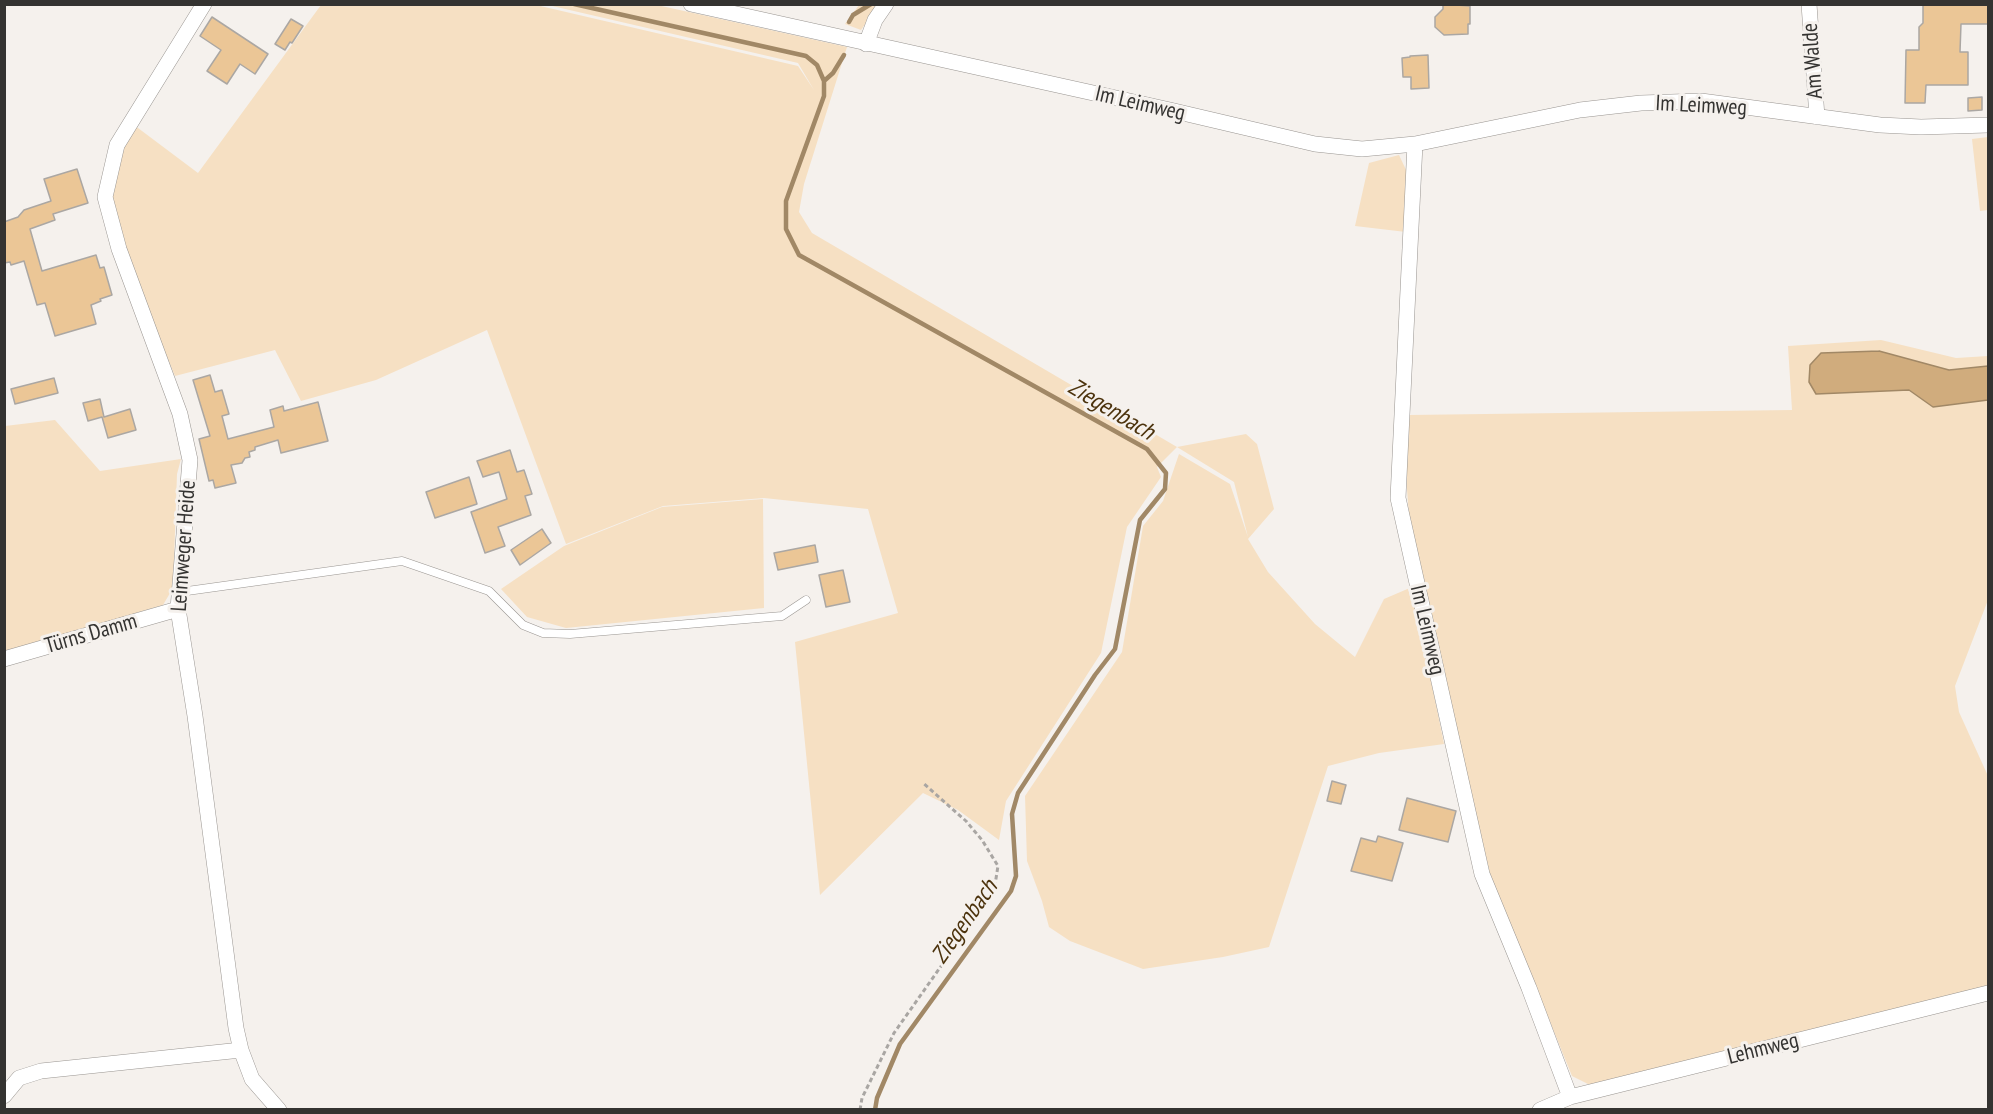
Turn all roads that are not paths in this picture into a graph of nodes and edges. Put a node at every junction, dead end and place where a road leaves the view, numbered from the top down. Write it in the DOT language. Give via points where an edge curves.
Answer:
graph roads {
  1 [pos="204,4"];
  2 [pos="691,4"];
  3 [pos="886,4"];
  4 [pos="1809,4"];
  5 [pos="866,44"];
  6 [pos="1816,117"];
  7 [pos="1989,125"];
  8 [pos="1415,144"];
  9 [pos="180,592"];
  10 [pos="806,600"];
  11 [pos="177,609"];
  12 [pos="4,659"];
  13 [pos="1989,993"];
  14 [pos="241,1050"];
  15 [pos="4,1096"];
  16 [pos="1570,1097"];
  17 [pos="279,1110"];
  18 [pos="1540,1110"];
  1 -- 9 [label="street, Leimweger Heide" via="117,145 105,197 119,249 180,414 190,460"];
  2 -- 5 [label="street, Im Leimweg"];
  3 -- 5 [label="street"];
  4 -- 6 [label="street, Am Walde"];
  5 -- 8 [label="street, Im Leimweg" via="1315,144 1362,149"];
  6 -- 7 [label="street, Im Leimweg" via="1911,127"];
  6 -- 8 [label="street, Im Leimweg" via="1701,101 1641,103 1580,110"];
  8 -- 16 [label="street, Im Leimweg" via="1398,498 1482,874"];
  9 -- 10 [label="lane" via="402,561 489,591 523,625 543,633 570,634 782,616"];
  9 -- 11 [label="street, Leimweger Heide"];
  11 -- 12 [label="street, Türns Damm"];
  11 -- 14 [label="street, Leimweger Heide"];
  13 -- 16 [label="street, Lehmweg"];
  14 -- 15 [label="street" via="41,1071 19,1078"];
  14 -- 17 [label="street, Leimweger Heide" via="252,1079"];
  16 -- 18 [label="street, Lehmweg"];
}
